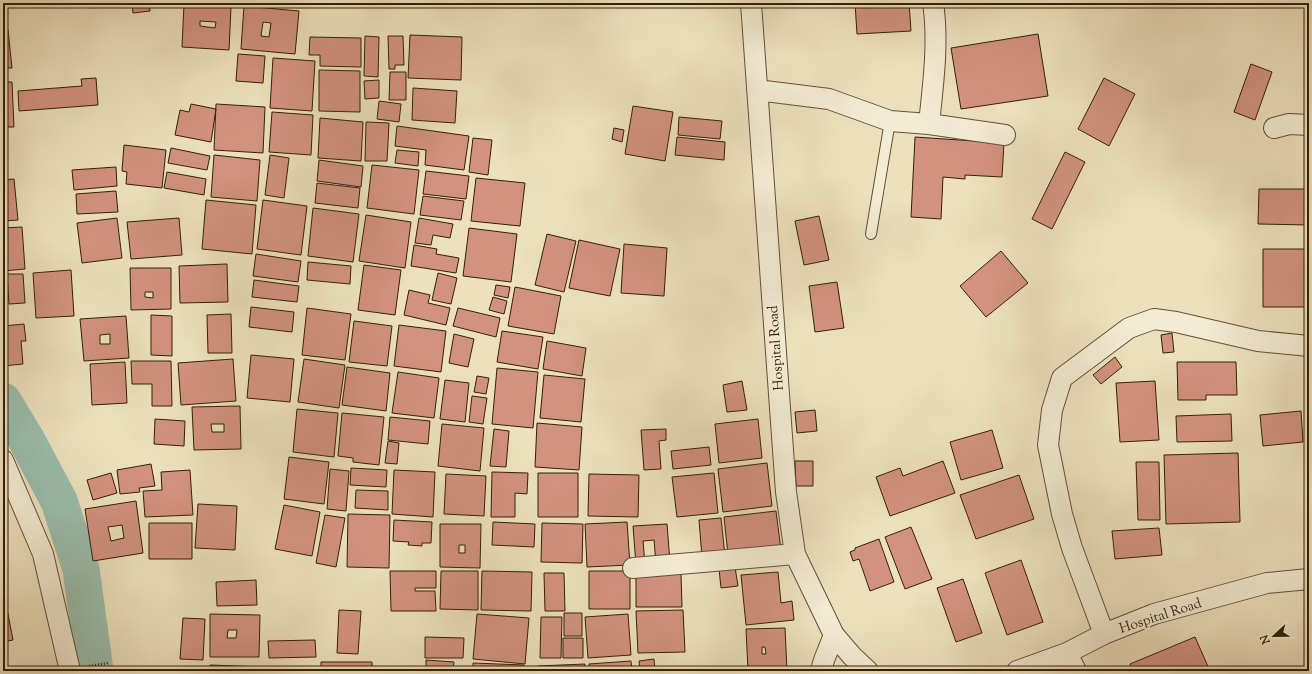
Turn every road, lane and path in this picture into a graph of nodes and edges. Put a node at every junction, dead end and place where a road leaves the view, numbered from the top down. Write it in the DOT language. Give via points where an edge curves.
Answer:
graph roads {
  1 [pos="751,3"];
  2 [pos="933,3"];
  3 [pos="756,90"];
  4 [pos="890,121"];
  5 [pos="929,124"];
  6 [pos="1309,125"];
  7 [pos="1274,128"];
  8 [pos="1005,135"];
  9 [pos="871,234"];
  10 [pos="1309,346"];
  11 [pos="3,460"];
  12 [pos="795,554"];
  13 [pos="633,568"];
  14 [pos="1309,579"];
  15 [pos="1104,634"];
  16 [pos="834,635"];
  17 [pos="1067,653"];
  18 [pos="70,671"];
  19 [pos="821,671"];
  20 [pos="868,671"];
  21 [pos="1017,671"];
  22 [pos="1076,671"];
  1 -- 3 [label="street, Hospital Road"];
  2 -- 5 [label="street" via="936,39"];
  3 -- 4 [label="street" via="829,99"];
  3 -- 12 [label="street, Hospital Road" via="786,492"];
  4 -- 5 [label="street"];
  4 -- 9 [label="lane"];
  5 -- 8 [label="street"];
  6 -- 7 [label="street" via="1289,124"];
  10 -- 15 [label="street" via="1258,341 1154,319 1129,328 1062,378 1052,410 1048,445 1062,514 1072,548"];
  11 -- 18 [label="street" via="43,554"];
  12 -- 13 [label="street"];
  12 -- 16 [label="street, Hospital Road"];
  14 -- 15 [label="street, Hospital Road" via="1267,583 1154,614"];
  15 -- 17 [label="street, Hospital Road"];
  16 -- 19 [label="street"];
  16 -- 20 [label="street, Hospital Road"];
  17 -- 21 [label="street, Hospital Road"];
  17 -- 22 [label="street"];
}
